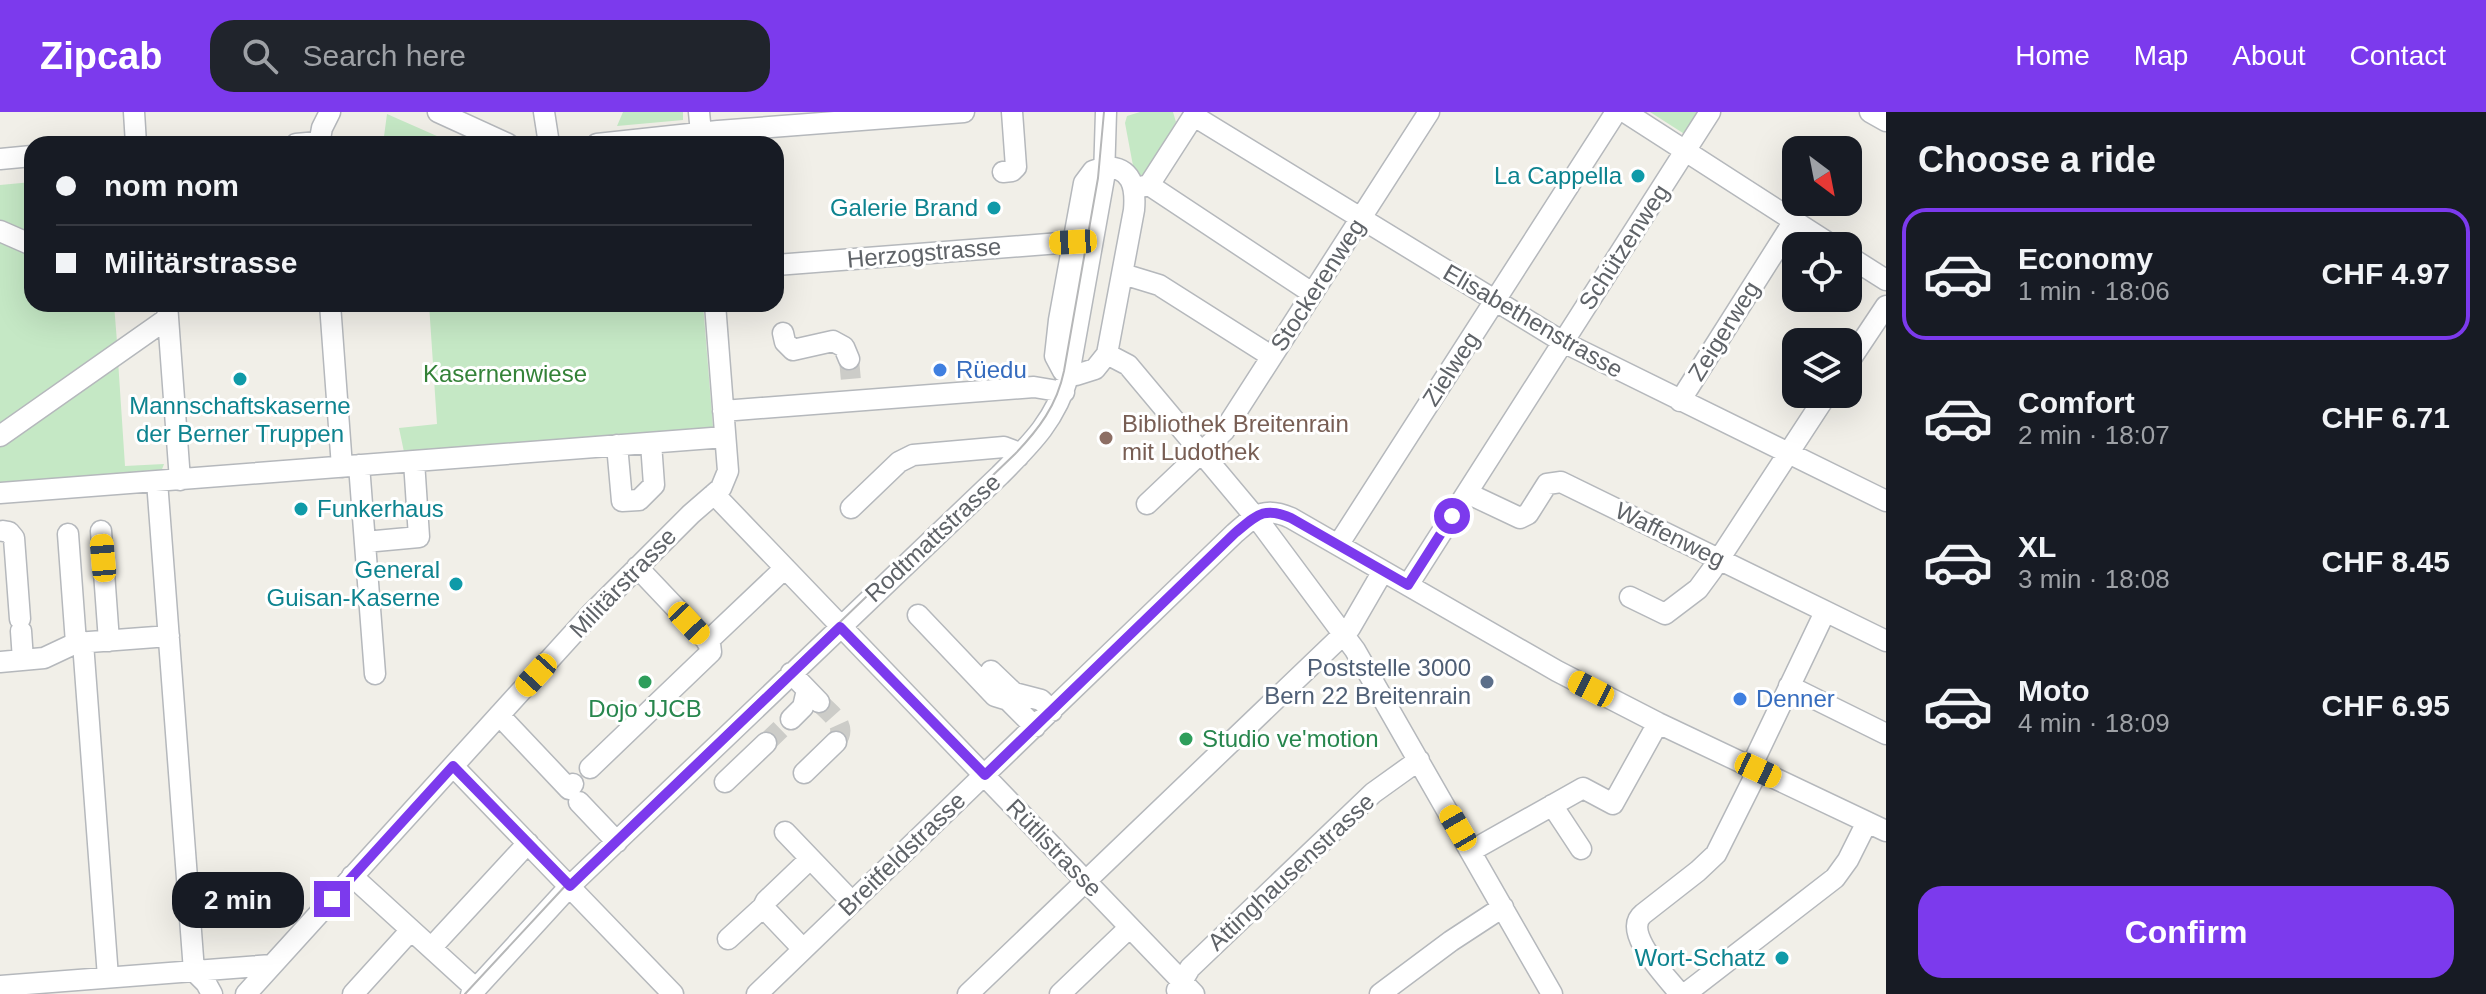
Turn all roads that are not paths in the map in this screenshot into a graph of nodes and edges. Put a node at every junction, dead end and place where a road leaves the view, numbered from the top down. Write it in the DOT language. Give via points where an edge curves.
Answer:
graph roads {
  1 [pos="134,112"];
  2 [pos="330,112"];
  3 [pos="438,112"];
  4 [pos="544,112"];
  5 [pos="699,112"];
  6 [pos="964,112"];
  7 [pos="1012,112"];
  8 [pos="1106,112"];
  9 [pos="1429,112"];
  10 [pos="1616,112"];
  11 [pos="1625,112"];
  12 [pos="1710,112"];
  13 [pos="1870,112"];
  14 [pos="1195,114"];
  15 [pos="773,119"];
  16 [pos="1886,121"];
  17 [pos="136,136"];
  18 [pos="321,136"];
  19 [pos="490,136"];
  20 [pos="548,136"];
  21 [pos="702,136"];
  22 [pos="713,136"];
  23 [pos="1685,151"];
  24 [pos="24,157"];
  25 [pos="0,159"];
  26 [pos="1105,167"];
  27 [pos="1003,172"];
  28 [pos="1142,186"];
  29 [pos="1360,219"];
  30 [pos="1794,221"];
  31 [pos="0,231"];
  32 [pos="1811,232"];
  33 [pos="24,242"];
  34 [pos="1073,242"];
  35 [pos="784,264"];
  36 [pos="1862,265"];
  37 [pos="1123,274"];
  38 [pos="1886,280"];
  39 [pos="1312,293"];
  40 [pos="1495,301"];
  41 [pos="1886,306"];
  42 [pos="162,312"];
  43 [pos="167,312"];
  44 [pos="331,312"];
  45 [pos="716,312"];
  46 [pos="783,333"];
  47 [pos="1563,342"];
  48 [pos="1862,342"];
  49 [pos="1107,354"];
  50 [pos="1271,356"];
  51 [pos="849,359"];
  52 [pos="1066,383"];
  53 [pos="1680,401"];
  54 [pos="1818,408"];
  55 [pos="723,411"];
  56 [pos="0,436"];
  57 [pos="725,437"];
  58 [pos="651,443"];
  59 [pos="617,445"];
  60 [pos="1788,453"];
  61 [pos="1202,454"];
  62 [pos="1018,457"];
  63 [pos="414,461"];
  64 [pos="350,466"];
  65 [pos="180,480"];
  66 [pos="157,481"];
  67 [pos="0,493"];
  68 [pos="1467,493"];
  69 [pos="714,494"];
  70 [pos="1886,501"];
  71 [pos="1147,504"];
  72 [pos="851,508"];
  73 [pos="1255,517"];
  74 [pos="3,531"];
  75 [pos="101,531"];
  76 [pos="68,534"];
  77 [pos="365,542"];
  78 [pos="1338,545"];
  79 [pos="1718,558"];
  80 [pos="637,567"];
  81 [pos="785,568"];
  82 [pos="1383,571"];
  83 [pos="1408,585"];
  84 [pos="1630,597"];
  85 [pos="1825,612"];
  86 [pos="918,615"];
  87 [pos="840,627"];
  88 [pos="1344,634"];
  89 [pos="169,636"];
  90 [pos="109,641"];
  91 [pos="1886,641"];
  92 [pos="707,642"];
  93 [pos="80,643"];
  94 [pos="23,660"];
  95 [pos="0,662"];
  96 [pos="991,671"];
  97 [pos="791,673"];
  98 [pos="375,674"];
  99 [pos="1789,686"];
  100 [pos="1052,711"];
  101 [pos="499,715"];
  102 [pos="791,719"];
  103 [pos="1658,723"];
  104 [pos="736,726"];
  105 [pos="1035,727"];
  106 [pos="1886,734"];
  107 [pos="836,742"];
  108 [pos="1419,760"];
  109 [pos="453,766"];
  110 [pos="590,768"];
  111 [pos="1754,768"];
  112 [pos="804,773"];
  113 [pos="985,775"];
  114 [pos="725,782"];
  115 [pos="1552,805"];
  116 [pos="1867,822"];
  117 [pos="1886,831"];
  118 [pos="785,832"];
  119 [pos="617,842"];
  120 [pos="528,843"];
  121 [pos="1581,849"];
  122 [pos="1471,851"];
  123 [pos="810,859"];
  124 [pos="352,876"];
  125 [pos="1085,882"];
  126 [pos="570,886"];
  127 [pos="852,902"];
  128 [pos="763,907"];
  129 [pos="1503,907"];
  130 [pos="1129,928"];
  131 [pos="411,930"];
  132 [pos="728,939"];
  133 [pos="431,948"];
  134 [pos="803,949"];
  135 [pos="272,965"];
  136 [pos="194,971"];
  137 [pos="108,977"];
  138 [pos="0,986"];
  139 [pos="1184,990"];
  140 [pos="664,991"];
  141 [pos="474,992"];
  142 [pos="212,994"];
  143 [pos="246,994"];
  144 [pos="353,994"];
  145 [pos="757,994"];
  146 [pos="968,994"];
  147 [pos="1060,994"];
  148 [pos="1380,994"];
  149 [pos="1552,994"];
  150 [pos="1682,994"];
  1 -- 17 [label="street"];
  2 -- 18 [label="street"];
  3 -- 19 [label="street"];
  4 -- 20 [label="street"];
  5 -- 21 [label="street"];
  6 -- 15 [label="street"];
  7 -- 27 [label="street" via="1017,166"];
  8 -- 26 [label="street, Rodtmattstrasse"];
  9 -- 29 [label="street, Stockerenweg"];
  10 -- 40 [label="street, Zielweg"];
  11 -- 23 [label="street"];
  12 -- 23 [label="street, Schützenweg"];
  13 -- 16 [label="street"];
  14 -- 28 [label="street"];
  14 -- 29 [label="street, Elisabethenstrasse"];
  15 -- 22 [label="street"];
  23 -- 30 [label="street"];
  23 -- 47 [label="street, Schützenweg"];
  24 -- 25 [label="street"];
  26 -- 28 [label="street" via="1119,168"];
  26 -- 34 [label="street" via="1085,180"];
  26 -- 52 [label="street, Rodtmattstrasse"];
  28 -- 37 [label="street"];
  28 -- 39 [label="street"];
  29 -- 39 [label="street, Stockerenweg"];
  29 -- 40 [label="street, Elisabethenstrasse"];
  30 -- 32 [label="street"];
  30 -- 53 [label="street, Zeigerweg"];
  31 -- 33 [label="street"];
  34 -- 35 [label="street, Herzogstrasse"];
  34 -- 52 [label="street" via="1055,345"];
  36 -- 38 [label="street"];
  37 -- 49 [label="street"];
  37 -- 50 [label="street" via="1159,285"];
  39 -- 50 [label="street, Stockerenweg"];
  40 -- 47 [label="street, Elisabethenstrasse"];
  40 -- 78 [label="street, Zielweg"];
  41 -- 48 [label="street"];
  42 -- 56 [label="street"];
  43 -- 65 [label="street"];
  44 -- 64 [label="street"];
  45 -- 55 [label="street, Militärstrasse"];
  46 -- 51 [label="street" via="793,350 833,341 844,347"];
  47 -- 53 [label="street, Elisabethenstrasse"];
  47 -- 68 [label="street, Schützenweg"];
  49 -- 52 [label="street" via="1100,365"];
  49 -- 61 [label="street" via="1128,365"];
  50 -- 61 [label="street, Stockerenweg" via="1224,431"];
  52 -- 55 [label="street" via="852,391"];
  52 -- 62 [label="street, Rodtmattstrasse" via="1049,422"];
  53 -- 60 [label="street, Elisabethenstrasse"];
  54 -- 60 [label="street"];
  55 -- 57 [label="street, Militärstrasse"];
  57 -- 58 [label="street"];
  57 -- 69 [label="street, Militärstrasse" via="728,471"];
  58 -- 59 [label="street"];
  58 -- 59 [label="street" via="654,485 639,500 622,501"];
  59 -- 63 [label="street"];
  60 -- 70 [label="street, Elisabethenstrasse"];
  60 -- 79 [label="street"];
  61 -- 71 [label="street, Stockerenweg"];
  61 -- 73 [label="street"];
  62 -- 72 [label="street" via="1004,447 913,455"];
  62 -- 87 [label="street, Rodtmattstrasse"];
  63 -- 64 [label="street"];
  63 -- 77 [label="street" via="419,537"];
  64 -- 65 [label="street"];
  64 -- 77 [label="street"];
  65 -- 66 [label="street"];
  66 -- 67 [label="street"];
  66 -- 89 [label="street"];
  68 -- 79 [label="street, Waffenweg" via="1520,518 1544,486 1558,481"];
  68 -- 83 [label="street, Schützenweg"];
  69 -- 80 [label="street, Militärstrasse"];
  69 -- 81 [label="street, Rütlistrasse"];
  73 -- 78 [label="street" via="1279,512"];
  73 -- 88 [label="street"];
  73 -- 100 [label="street, Breitfeldstrasse" via="1174,583"];
  74 -- 94 [label="street" via="14,538"];
  75 -- 90 [label="street"];
  76 -- 93 [label="street"];
  77 -- 98 [label="street"];
  78 -- 82 [label="street"];
  79 -- 84 [label="street" via="1698,589 1665,614"];
  79 -- 85 [label="street, Waffenweg"];
  80 -- 92 [label="street"];
  80 -- 101 [label="street, Militärstrasse"];
  81 -- 87 [label="street, Rütlistrasse"];
  81 -- 92 [label="street"];
  82 -- 83 [label="street"];
  82 -- 88 [label="street"];
  83 -- 103 [label="street"];
  85 -- 91 [label="street, Waffenweg"];
  85 -- 99 [label="street"];
  86 -- 105 [label="street" via="995,696 1008,700"];
  87 -- 97 [label="street, Rodtmattstrasse"];
  87 -- 113 [label="street, Rütlistrasse"];
  88 -- 108 [label="street"];
  88 -- 125 [label="street"];
  89 -- 90 [label="street"];
  89 -- 136 [label="street"];
  90 -- 93 [label="street"];
  92 -- 110 [label="street" via="707,658"];
  93 -- 94 [label="street" via="44,658"];
  93 -- 137 [label="street"];
  94 -- 95 [label="street"];
  96 -- 100 [label="street" via="1014,693 1041,700"];
  97 -- 102 [label="street" via="813,696"];
  97 -- 104 [label="street, Rodtmattstrasse"];
  99 -- 106 [label="street"];
  99 -- 111 [label="street"];
  100 -- 105 [label="street, Breitfeldstrasse"];
  101 -- 109 [label="street, Militärstrasse"];
  101 -- 119 [label="street"];
  103 -- 111 [label="street"];
  103 -- 115 [label="street" via="1613,804 1583,788"];
  104 -- 114 [label="street" via="762,746"];
  104 -- 119 [label="street, Rodtmattstrasse"];
  105 -- 113 [label="street, Breitfeldstrasse"];
  107 -- 112 [label="street"];
  108 -- 122 [label="street"];
  108 -- 139 [label="street, Attinghausenstrasse" via="1373,793 1190,968"];
  109 -- 120 [label="street"];
  109 -- 124 [label="street, Militärstrasse"];
  111 -- 116 [label="street"];
  111 -- 150 [label="street" via="1716,854 1636,923 1646,949"];
  113 -- 125 [label="street, Rütlistrasse"];
  113 -- 127 [label="street, Breitfeldstrasse"];
  115 -- 121 [label="street"];
  115 -- 122 [label="street"];
  116 -- 117 [label="street"];
  116 -- 150 [label="street" via="1835,878"];
  118 -- 123 [label="street"];
  119 -- 126 [label="street, Rodtmattstrasse"];
  120 -- 126 [label="street"];
  120 -- 133 [label="street"];
  122 -- 129 [label="street"];
  123 -- 127 [label="street"];
  123 -- 128 [label="street"];
  124 -- 131 [label="street"];
  124 -- 135 [label="street, Militärstrasse"];
  125 -- 130 [label="street, Rütlistrasse"];
  125 -- 146 [label="street"];
  126 -- 140 [label="street"];
  126 -- 141 [label="street, Rodtmattstrasse"];
  127 -- 134 [label="street, Breitfeldstrasse"];
  128 -- 132 [label="street"];
  128 -- 134 [label="street"];
  129 -- 148 [label="street"];
  129 -- 149 [label="street"];
  130 -- 139 [label="street, Rütlistrasse"];
  130 -- 147 [label="street"];
  131 -- 133 [label="street"];
  131 -- 144 [label="street"];
  133 -- 141 [label="street"];
  134 -- 145 [label="street, Breitfeldstrasse"];
  135 -- 136 [label="street"];
  135 -- 143 [label="street, Militärstrasse"];
  136 -- 137 [label="street"];
  136 -- 142 [label="street"];
  137 -- 138 [label="street"];
}
